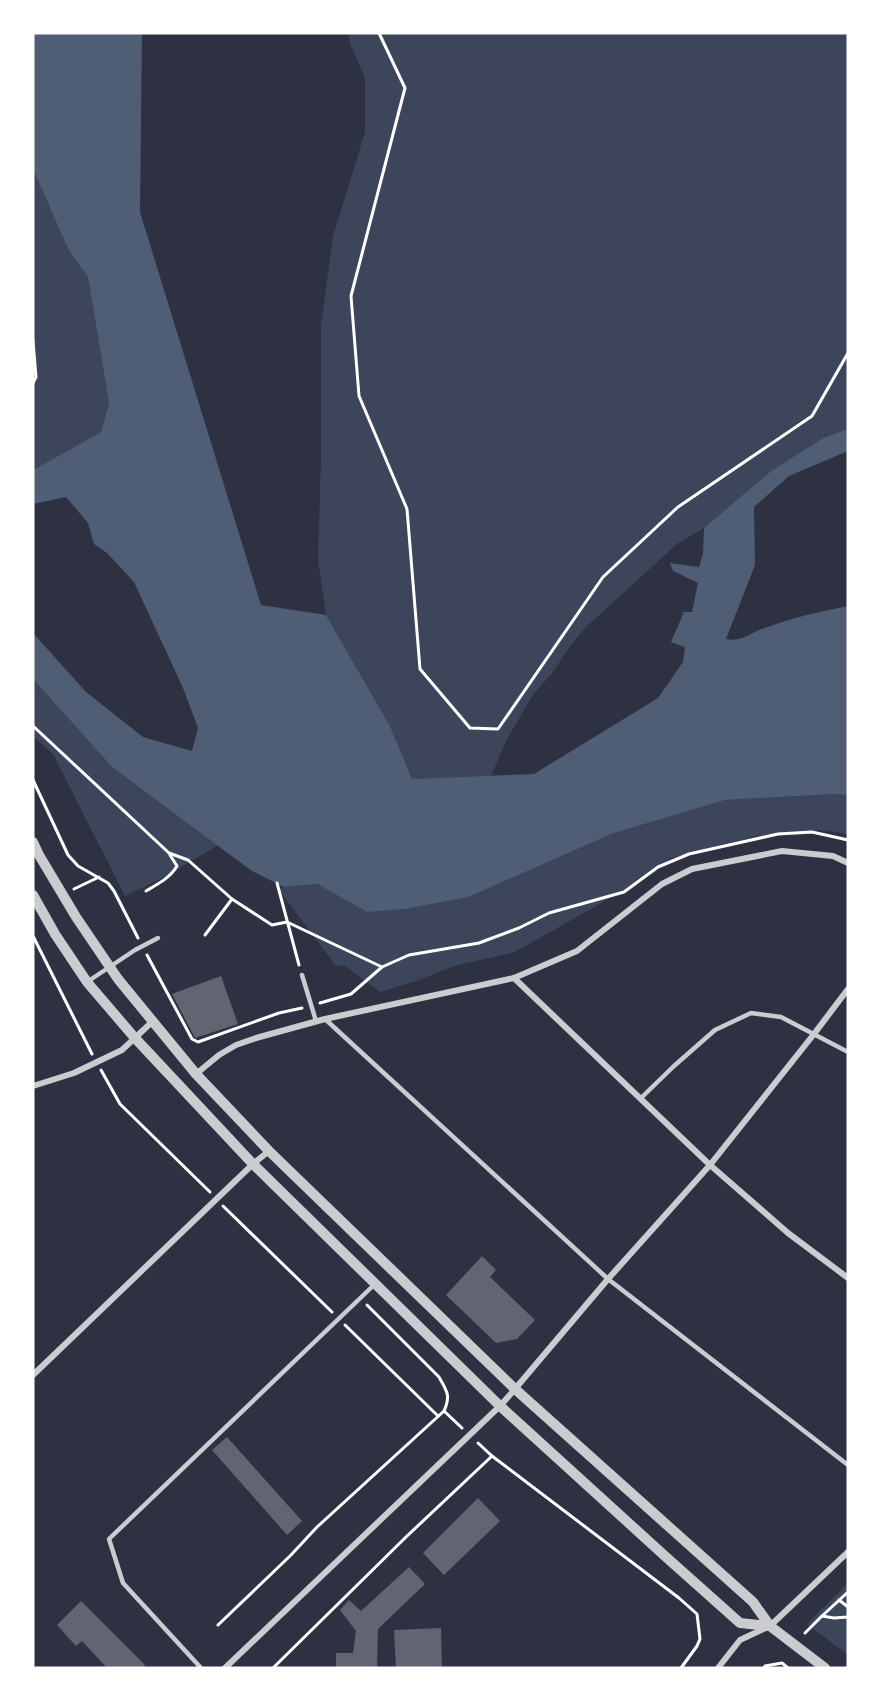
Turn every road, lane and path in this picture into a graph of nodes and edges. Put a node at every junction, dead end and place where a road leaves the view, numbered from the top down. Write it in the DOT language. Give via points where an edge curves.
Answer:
graph roads {
  1 [pos="379,33"];
  2 [pos="33,341"];
  3 [pos="848,353"];
  4 [pos="33,383"];
  5 [pos="33,726"];
  6 [pos="848,840"];
  7 [pos="33,842"];
  8 [pos="169,853"];
  9 [pos="848,863"];
  10 [pos="99,877"];
  11 [pos="277,883"];
  12 [pos="146,891"];
  13 [pos="33,896"];
  14 [pos="63,896"];
  15 [pos="232,899"];
  16 [pos="287,922"];
  17 [pos="205,935"];
  18 [pos="158,938"];
  19 [pos="109,967"];
  20 [pos="382,967"];
  21 [pos="302,975"];
  22 [pos="514,978"];
  23 [pos="87,982"];
  24 [pos="848,989"];
  25 [pos="311,1006"];
  26 [pos="325,1019"];
  27 [pos="153,1021"];
  28 [pos="316,1022"];
  29 [pos="814,1034"];
  30 [pos="134,1037"];
  31 [pos="848,1053"];
  32 [pos="196,1074"];
  33 [pos="33,1086"];
  34 [pos="641,1098"];
  35 [pos="269,1151"];
  36 [pos="253,1164"];
  37 [pos="710,1165"];
  38 [pos="848,1278"];
  39 [pos="608,1279"];
  40 [pos="376,1283"];
  41 [pos="360,1298"];
  42 [pos="33,1375"];
  43 [pos="515,1389"];
  44 [pos="500,1406"];
  45 [pos="444,1411"];
  46 [pos="469,1434"];
  47 [pos="492,1456"];
  48 [pos="848,1465"];
  49 [pos="848,1552"];
  50 [pos="848,1592"];
  51 [pos="839,1600"];
  52 [pos="848,1607"];
  53 [pos="822,1616"];
  54 [pos="848,1617"];
  55 [pos="218,1625"];
  56 [pos="770,1626"];
  57 [pos="805,1633"];
  58 [pos="785,1659"];
  59 [pos="782,1663"];
  60 [pos="201,1668"];
  61 [pos="225,1668"];
  62 [pos="273,1668"];
  63 [pos="681,1668"];
  64 [pos="718,1668"];
  65 [pos="764,1668"];
  66 [pos="788,1668"];
  67 [pos="825,1668"];
  1 -- 3 [label="path" via="405,88 351,296 359,396 407,509 420,669 470,728 498,729 603,576 678,507 812,416"];
  2 -- 4 [label="path"];
  5 -- 8 [label="path"];
  6 -- 20 [label="path" via="812,832 778,834 689,854 658,867 624,892 549,913 479,943 409,955"];
  7 -- 14 [label="street"];
  8 -- 12 [label="path" via="177,866"];
  8 -- 15 [label="path" via="188,860"];
  9 -- 22 [label="street" via="833,856 782,851 692,869 662,884 577,951"];
  10 -- 14 [label="path"];
  11 -- 16 [label="path"];
  13 -- 23 [label="street"];
  14 -- 19 [label="street"];
  15 -- 16 [label="path" via="272,925"];
  15 -- 17 [label="path"];
  16 -- 20 [label="path"];
  16 -- 21 [label="path"];
  18 -- 19 [label="lane"];
  19 -- 23 [label="lane"];
  19 -- 27 [label="street"];
  20 -- 25 [label="path" via="351,994"];
  21 -- 25 [label="lane"];
  22 -- 26 [label="street"];
  22 -- 34 [label="street"];
  23 -- 30 [label="street"];
  24 -- 29 [label="street"];
  25 -- 28 [label="lane"];
  26 -- 28 [label="street"];
  26 -- 39 [label="lane"];
  27 -- 30 [label="street"];
  27 -- 32 [label="street"];
  28 -- 32 [label="street" via="236,1045"];
  29 -- 31 [label="lane"];
  29 -- 34 [label="lane" via="781,1017 751,1013 715,1030"];
  29 -- 37 [label="street"];
  30 -- 33 [label="street" via="122,1050 74,1073"];
  30 -- 36 [label="street"];
  32 -- 35 [label="street"];
  34 -- 37 [label="street"];
  35 -- 36 [label="street"];
  35 -- 43 [label="street"];
  36 -- 40 [label="street"];
  36 -- 42 [label="street"];
  37 -- 38 [label="street" via="788,1233"];
  37 -- 39 [label="street"];
  39 -- 43 [label="street"];
  39 -- 48 [label="lane"];
  40 -- 41 [label="lane"];
  40 -- 44 [label="street"];
  41 -- 45 [label="path" via="439,1377 447,1391"];
  41 -- 60 [label="lane" via="109,1539 123,1583"];
  43 -- 44 [label="street"];
  43 -- 56 [label="street" via="753,1602"];
  44 -- 46 [label="street"];
  44 -- 56 [label="street" via="740,1623"];
  45 -- 46 [label="path"];
  45 -- 55 [label="path" via="317,1527"];
  46 -- 47 [label="path"];
  46 -- 61 [label="street"];
  47 -- 62 [label="path"];
  47 -- 63 [label="path" via="698,1614 700,1638"];
  49 -- 56 [label="street"];
  50 -- 51 [label="path"];
  51 -- 52 [label="path"];
  51 -- 53 [label="path"];
  53 -- 54 [label="path"];
  53 -- 57 [label="path"];
  56 -- 64 [label="street" via="740,1640"];
  56 -- 67 [label="street"];
  58 -- 59 [label="path"];
  59 -- 65 [label="path"];
  59 -- 66 [label="path"];
}
